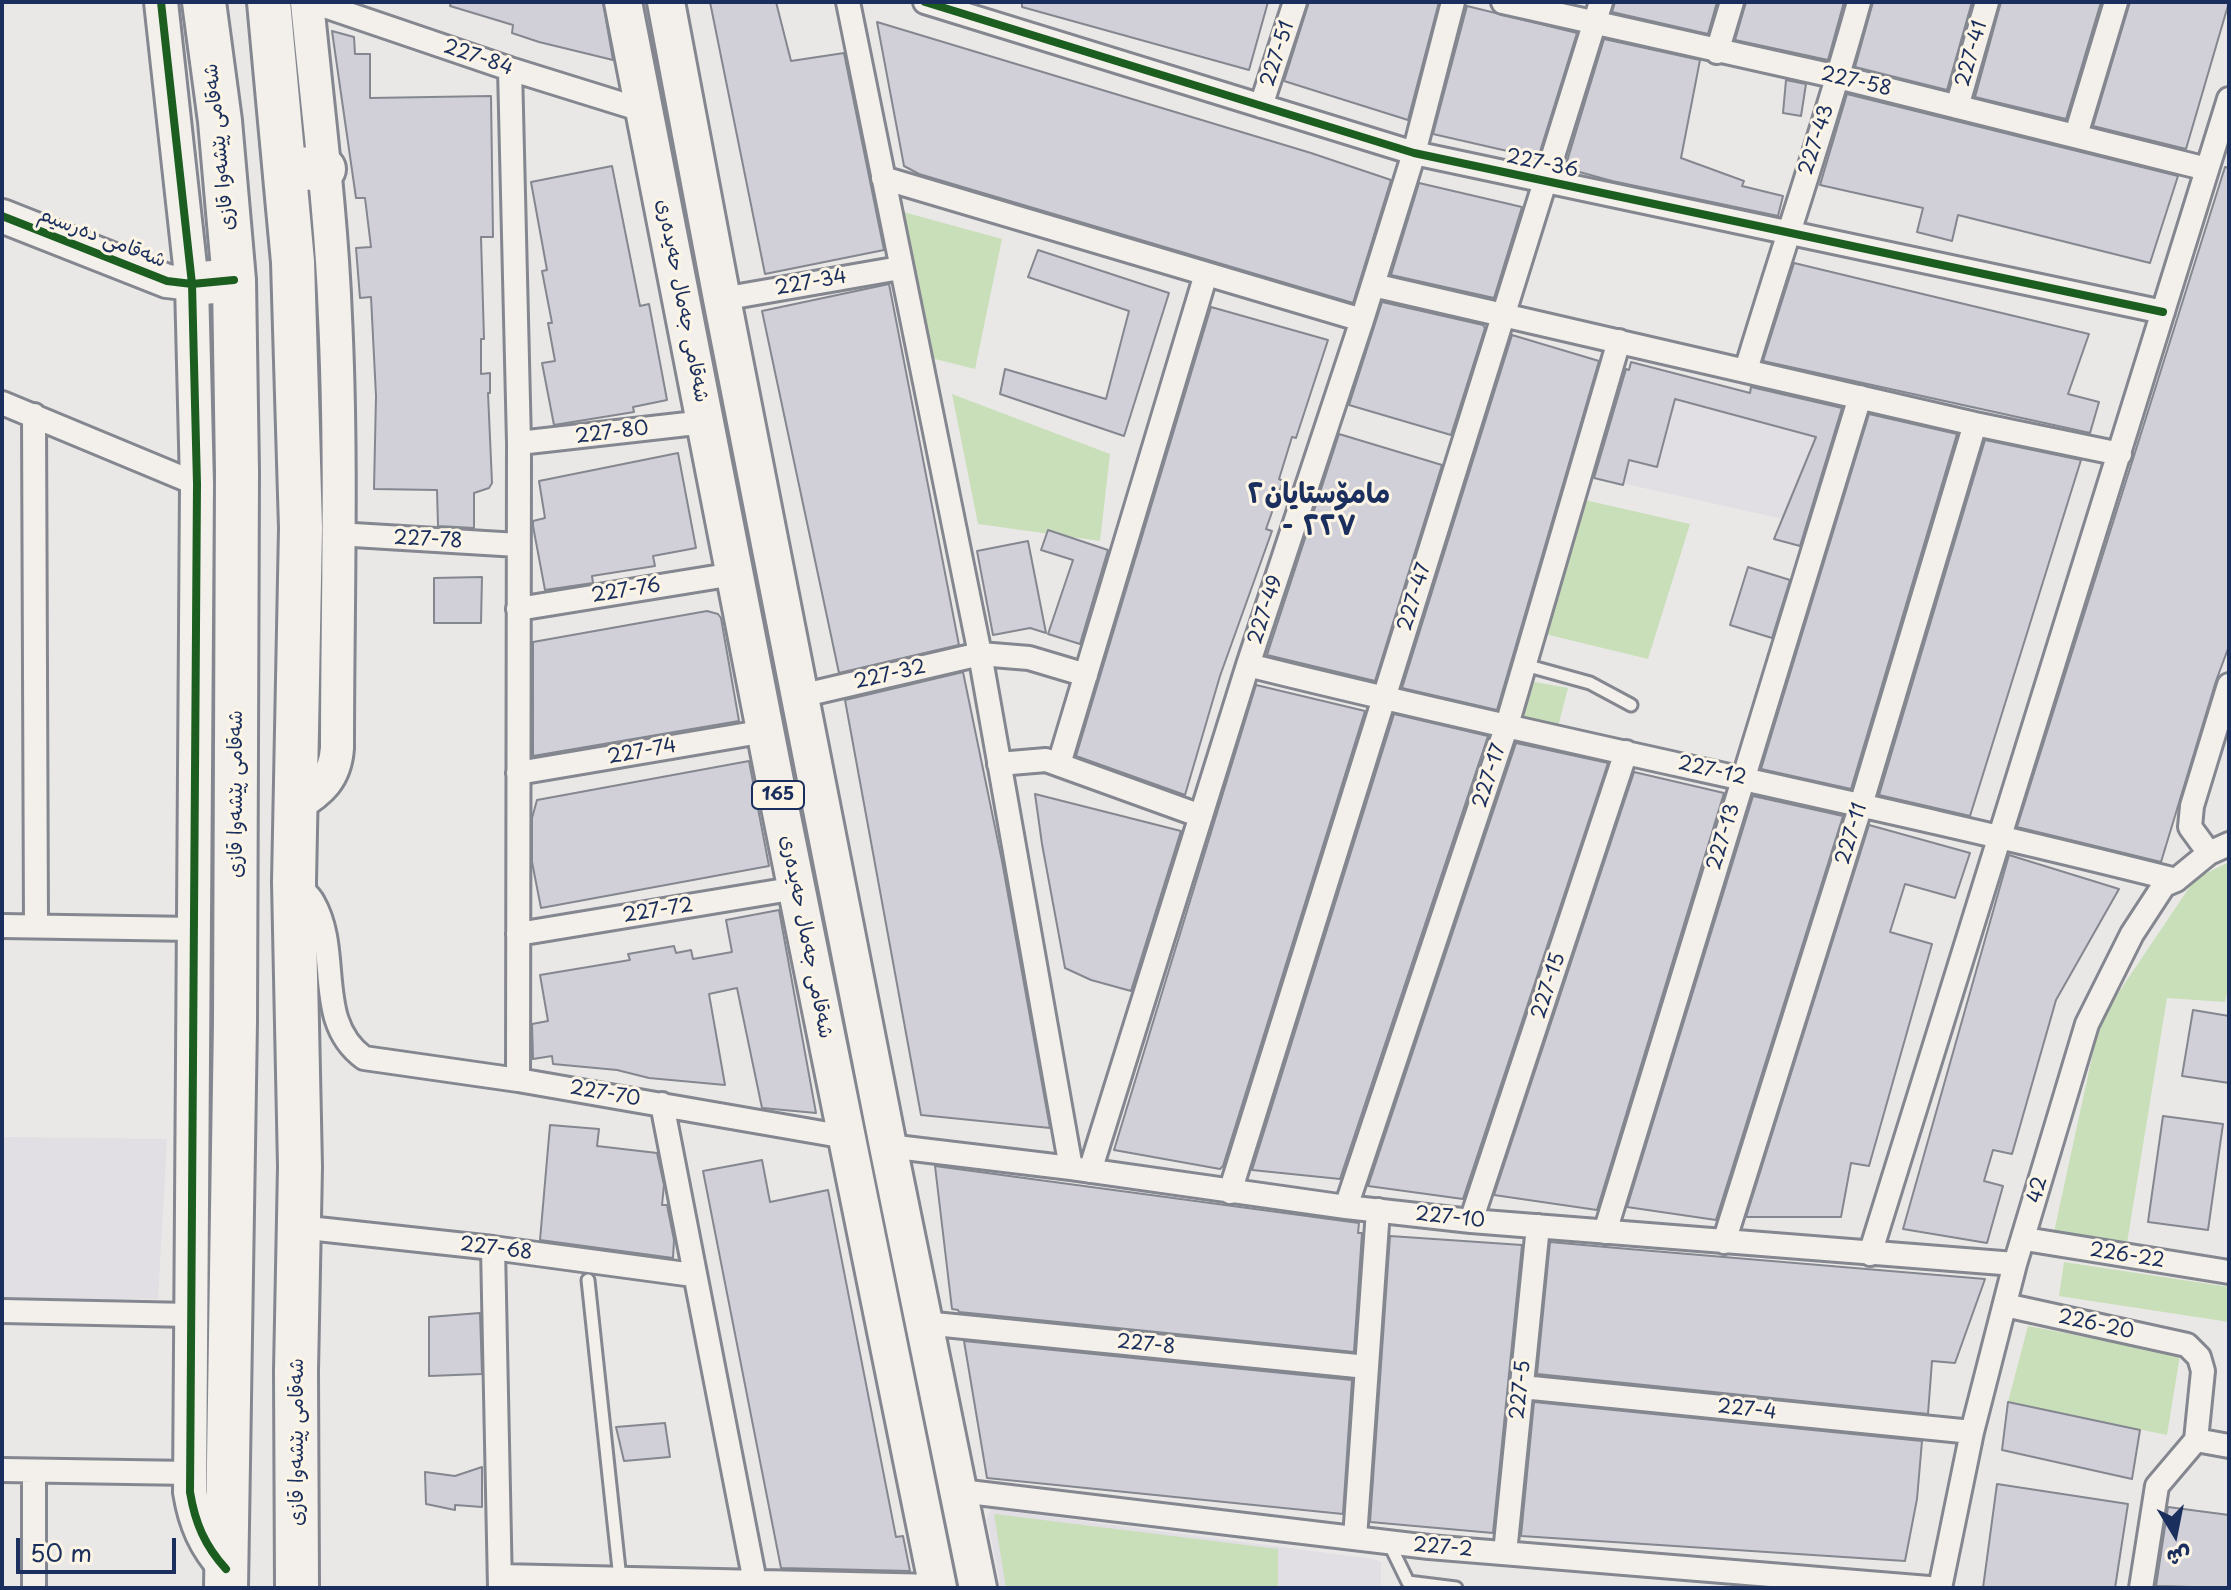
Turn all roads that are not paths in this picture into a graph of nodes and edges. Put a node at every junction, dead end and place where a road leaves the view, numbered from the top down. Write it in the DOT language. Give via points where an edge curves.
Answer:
graph roads {
  1 [pos="161,2"];
  2 [pos="204,2"];
  3 [pos="269,2"];
  4 [pos="310,2"];
  5 [pos="623,2"];
  6 [pos="666,2"];
  7 [pos="848,2"];
  8 [pos="925,2"];
  9 [pos="1295,2"];
  10 [pos="1453,2"];
  11 [pos="1503,2"];
  12 [pos="1601,2"];
  13 [pos="1732,2"];
  14 [pos="1859,2"];
  15 [pos="1987,2"];
  16 [pos="2116,2"];
  17 [pos="960,7"];
  18 [pos="1595,24"];
  19 [pos="1717,52"];
  20 [pos="510,69"];
  21 [pos="1838,77"];
  22 [pos="2229,99"];
  23 [pos="1261,106"];
  24 [pos="1957,107"];
  25 [pos="645,111"];
  26 [pos="2225,128"];
  27 [pos="2076,135"];
  28 [pos="1414,153"];
  29 [pos="305,168"];
  30 [pos="2207,169"];
  31 [pos="883,178"];
  32 [pos="1546,181"];
  33 [pos="2,216"];
  34 [pos="1787,232"];
  35 [pos="900,268"];
  36 [pos="1206,274"];
  37 [pos="234,280"];
  38 [pos="192,284"];
  39 [pos="1373,285"];
  40 [pos="722,299"];
  41 [pos="2163,312"];
  42 [pos="1502,316"];
  43 [pos="1362,320"];
  44 [pos="1619,341"];
  45 [pos="1746,370"];
  46 [pos="1860,397"];
  47 [pos="2,403"];
  48 [pos="34,415"];
  49 [pos="705,422"];
  50 [pos="1975,424"];
  51 [pos="519,443"];
  52 [pos="2120,454"];
  53 [pos="197,484"];
  54 [pos="337,534"];
  55 [pos="518,545"];
  56 [pos="734,574"];
  57 [pos="518,609"];
  58 [pos="980,654"];
  59 [pos="1248,665"];
  60 [pos="1525,665"];
  61 [pos="1086,675"];
  62 [pos="2229,685"];
  63 [pos="800,696"];
  64 [pos="1384,699"];
  65 [pos="1631,705"];
  66 [pos="1507,725"];
  67 [pos="766,731"];
  68 [pos="1626,752"];
  69 [pos="999,764"];
  70 [pos="1059,764"];
  71 [pos="518,773"];
  72 [pos="1742,777"];
  73 [pos="821,804"];
  74 [pos="1861,805"];
  75 [pos="295,806"];
  76 [pos="781,812"];
  77 [pos="1201,816"];
  78 [pos="1999,835"];
  79 [pos="2219,848"];
  80 [pos="2176,880"];
  81 [pos="294,882"];
  82 [pos="797,888"];
  83 [pos="2,926"];
  84 [pos="36,926"];
  85 [pos="194,929"];
  86 [pos="518,934"];
  87 [pos="235,1022"];
  88 [pos="298,1027"];
  89 [pos="518,1080"];
  90 [pos="662,1104"];
  91 [pos="846,1137"];
  92 [pos="888,1146"];
  93 [pos="1081,1169"];
  94 [pos="1230,1192"];
  95 [pos="1346,1207"];
  96 [pos="1378,1210"];
  97 [pos="1471,1221"];
  98 [pos="1538,1226"];
  99 [pos="299,1227"];
  100 [pos="1605,1232"];
  101 [pos="2025,1239"];
  102 [pos="1724,1242"];
  103 [pos="493,1248"];
  104 [pos="1870,1254"];
  105 [pos="2015,1264"];
  106 [pos="2229,1272"];
  107 [pos="693,1275"];
  108 [pos="588,1280"];
  109 [pos="2005,1305"];
  110 [pos="2,1311"];
  111 [pos="190,1315"];
  112 [pos="924,1323"];
  113 [pos="1367,1367"];
  114 [pos="1522,1387"];
  115 [pos="1972,1432"];
  116 [pos="2196,1440"];
  117 [pos="2229,1446"];
  118 [pos="2,1470"];
  119 [pos="34,1471"];
  120 [pos="191,1473"];
  121 [pos="960,1491"];
  122 [pos="1355,1538"];
  123 [pos="1389,1543"];
  124 [pos="1505,1553"];
  125 [pos="226,1579"];
  126 [pos="620,1579"];
  127 [pos="1758,1581"];
  128 [pos="500,1582"];
  129 [pos="755,1582"];
  130 [pos="1409,1585"];
  131 [pos="937,1587"];
  132 [pos="34,1588"];
  133 [pos="297,1588"];
  134 [pos="978,1588"];
  135 [pos="1456,1588"];
  136 [pos="1929,1588"];
  137 [pos="1940,1588"];
  138 [pos="2141,1588"];
  1 -- 38 [label="street"];
  2 -- 37 [label="highway, شەقامی پێشەوا قازی"];
  3 -- 29 [label="highway, شەقامی پێشەوا قازی"];
  4 -- 20 [label="street, 227-84"];
  4 -- 29 [label="street"];
  5 -- 25 [label="main road, شەقامی جەمال حەیدەری / 165"];
  6 -- 40 [label="main road, شەقامی جەمال حەیدەری / 165"];
  7 -- 31 [label="street"];
  8 -- 17 [label="street, 227-36"];
  9 -- 23 [label="street, 227-51"];
  10 -- 28 [label="street, 227-49"];
  11 -- 18 [label="street, 227-58"];
  12 -- 18 [label="street, 227-47"];
  13 -- 19 [label="street"];
  14 -- 21 [label="street, 227-43"];
  15 -- 24 [label="street, 227-41"];
  16 -- 27 [label="street"];
  17 -- 23 [label="street, 227-36"];
  18 -- 19 [label="street, 227-58"];
  18 -- 32 [label="street, 227-47"];
  19 -- 21 [label="street, 227-58"];
  20 -- 25 [label="street, 227-84"];
  20 -- 51 [label="street"];
  21 -- 24 [label="street, 227-58"];
  21 -- 34 [label="street, 227-43"];
  22 -- 26 [label="street"];
  23 -- 28 [label="street, 227-36"];
  24 -- 27 [label="street, 227-58"];
  25 -- 49 [label="main road, شەقامی جەمال حەیدەری / 165"];
  26 -- 30 [label="street"];
  27 -- 30 [label="street, 227-58"];
  28 -- 32 [label="street, 227-36"];
  28 -- 39 [label="street, 227-49"];
  29 -- 54 [label="street" via="335,315"];
  29 -- 75 [label="highway, شەقامی پێشەوا قازی" via="297,360 301,528"];
  30 -- 41 [label="street"];
  31 -- 35 [label="street"];
  31 -- 36 [label="street"];
  32 -- 34 [label="street, 227-36"];
  32 -- 42 [label="street, 227-47"];
  33 -- 38 [label="street, شەقامی دەرسیم" via="167,281"];
  34 -- 41 [label="street, 227-36"];
  34 -- 45 [label="street, 227-43"];
  35 -- 40 [label="street, 227-34"];
  35 -- 58 [label="street"];
  36 -- 43 [label="street"];
  36 -- 61 [label="street"];
  37 -- 38 [label="highway"];
  37 -- 87 [label="highway, شەقامی پێشەوا قازی"];
  38 -- 53 [label="street"];
  39 -- 42 [label="street"];
  39 -- 43 [label="street, 227-49"];
  40 -- 63 [label="main road, شەقامی جەمال حەیدەری / 165"];
  41 -- 52 [label="street"];
  42 -- 44 [label="street"];
  42 -- 64 [label="street, 227-47"];
  43 -- 59 [label="street, 227-49"];
  44 -- 45 [label="street"];
  44 -- 60 [label="street, 227-17"];
  45 -- 46 [label="street"];
  46 -- 50 [label="street"];
  46 -- 72 [label="street, 227-13"];
  47 -- 48 [label="street"];
  48 -- 53 [label="street"];
  48 -- 84 [label="street"];
  49 -- 51 [label="street, 227-80"];
  49 -- 56 [label="main road, شەقامی جەمال حەیدەری / 165"];
  50 -- 52 [label="street"];
  50 -- 74 [label="street, 227-11"];
  51 -- 55 [label="street"];
  52 -- 78 [label="street"];
  53 -- 85 [label="street"];
  54 -- 55 [label="street, 227-78"];
  54 -- 75 [label="street" via="336,761 325,785"];
  55 -- 57 [label="street"];
  56 -- 57 [label="street, 227-76"];
  56 -- 67 [label="main road, شەقامی جەمال حەیدەری / 165"];
  57 -- 71 [label="street"];
  58 -- 61 [label="street, 227-32" via="1029,658"];
  58 -- 63 [label="street, 227-32"];
  58 -- 69 [label="street"];
  59 -- 64 [label="street, 227-12"];
  59 -- 77 [label="street, 227-49"];
  60 -- 65 [label="lane" via="1590,683"];
  60 -- 66 [label="street, 227-17"];
  61 -- 70 [label="street"];
  62 -- 79 [label="street" via="2190,827"];
  63 -- 73 [label="main road, شەقامی جەمال حەیدەری / 165"];
  64 -- 66 [label="street, 227-12"];
  64 -- 94 [label="street, 227-47"];
  66 -- 68 [label="street, 227-12"];
  66 -- 95 [label="street, 227-17"];
  67 -- 71 [label="street, 227-74"];
  67 -- 76 [label="main road, شەقامی جەمال حەیدەری / 165"];
  68 -- 72 [label="street, 227-12"];
  68 -- 97 [label="street, 227-15"];
  69 -- 70 [label="street"];
  69 -- 93 [label="street"];
  70 -- 77 [label="street"];
  71 -- 86 [label="street"];
  72 -- 74 [label="street, 227-12"];
  72 -- 100 [label="street, 227-13"];
  73 -- 76 [label="main road"];
  73 -- 92 [label="main road, شەقامی جەمال حەیدەری / 165"];
  74 -- 78 [label="street, 227-12"];
  74 -- 102 [label="street, 227-11"];
  75 -- 81 [label="highway, شەقامی پێشەوا قازی"];
  76 -- 82 [label="main road, شەقامی جەمال حەیدەری / 165"];
  77 -- 93 [label="street, 227-49"];
  78 -- 80 [label="street, 227-12"];
  78 -- 104 [label="street"];
  79 -- 80 [label="street, 42"];
  80 -- 101 [label="street, 42" via="2164,885 2132,934 2087,1024"];
  81 -- 88 [label="highway, شەقامی پێشەوا قازی"];
  81 -- 89 [label="street, 227-70" via="313,900 320,918 335,1019 347,1043 364,1058"];
  82 -- 86 [label="street, 227-72"];
  82 -- 91 [label="main road, شەقامی جەمال حەیدەری / 165"];
  83 -- 84 [label="street"];
  84 -- 85 [label="street"];
  85 -- 111 [label="street"];
  86 -- 89 [label="street"];
  87 -- 88 [label="highway"];
  87 -- 125 [label="highway, شەقامی پێشەوا قازی"];
  88 -- 99 [label="highway, شەقامی پێشەوا قازی"];
  89 -- 90 [label="street, 227-70"];
  90 -- 91 [label="street, 227-70"];
  90 -- 107 [label="street"];
  91 -- 131 [label="main road, شەقامی جەمال حەیدەری / 165"];
  92 -- 93 [label="street, 227-10"];
  92 -- 112 [label="main road, شەقامی جەمال حەیدەری / 165"];
  93 -- 94 [label="street, 227-10"];
  94 -- 95 [label="street, 227-10"];
  95 -- 96 [label="street, 227-10"];
  96 -- 97 [label="street, 227-10"];
  96 -- 113 [label="street"];
  97 -- 98 [label="street, 227-10"];
  98 -- 100 [label="street, 227-10"];
  98 -- 114 [label="street, 227-5"];
  99 -- 103 [label="street, 227-68"];
  99 -- 133 [label="highway, شەقامی پێشەوا قازی"];
  100 -- 102 [label="street, 227-10"];
  101 -- 105 [label="street, 42"];
  101 -- 106 [label="street, 226-22"];
  102 -- 104 [label="street, 227-10"];
  103 -- 107 [label="street, 227-68"];
  103 -- 128 [label="street"];
  104 -- 105 [label="street, 227-10"];
  105 -- 109 [label="street, 42"];
  107 -- 129 [label="street"];
  108 -- 126 [label="lane"];
  109 -- 115 [label="street, 42"];
  109 -- 116 [label="street, 226-20" via="2187,1345 2203,1371"];
  110 -- 111 [label="street"];
  111 -- 120 [label="street"];
  112 -- 113 [label="street, 227-8"];
  112 -- 121 [label="main road, شەقامی جەمال حەیدەری / 165"];
  113 -- 122 [label="street"];
  114 -- 115 [label="street, 227-4"];
  114 -- 124 [label="street, 227-5"];
  115 -- 137 [label="street, 42"];
  116 -- 117 [label="street"];
  116 -- 138 [label="street" via="2157,1486"];
  118 -- 119 [label="street"];
  119 -- 120 [label="street"];
  119 -- 132 [label="street"];
  120 -- 125 [label="street" via="198,1528"];
  121 -- 122 [label="street, 227-2"];
  121 -- 134 [label="main road, شەقامی جەمال حەیدەری / 165"];
  122 -- 123 [label="street, 227-2"];
  123 -- 124 [label="street, 227-2"];
  123 -- 130 [label="lane"];
  124 -- 127 [label="street, 227-2"];
  126 -- 128 [label="street"];
  126 -- 129 [label="street"];
  127 -- 136 [label="street, 227-2"];
  129 -- 131 [label="street"];
  130 -- 135 [label="lane"];
}
